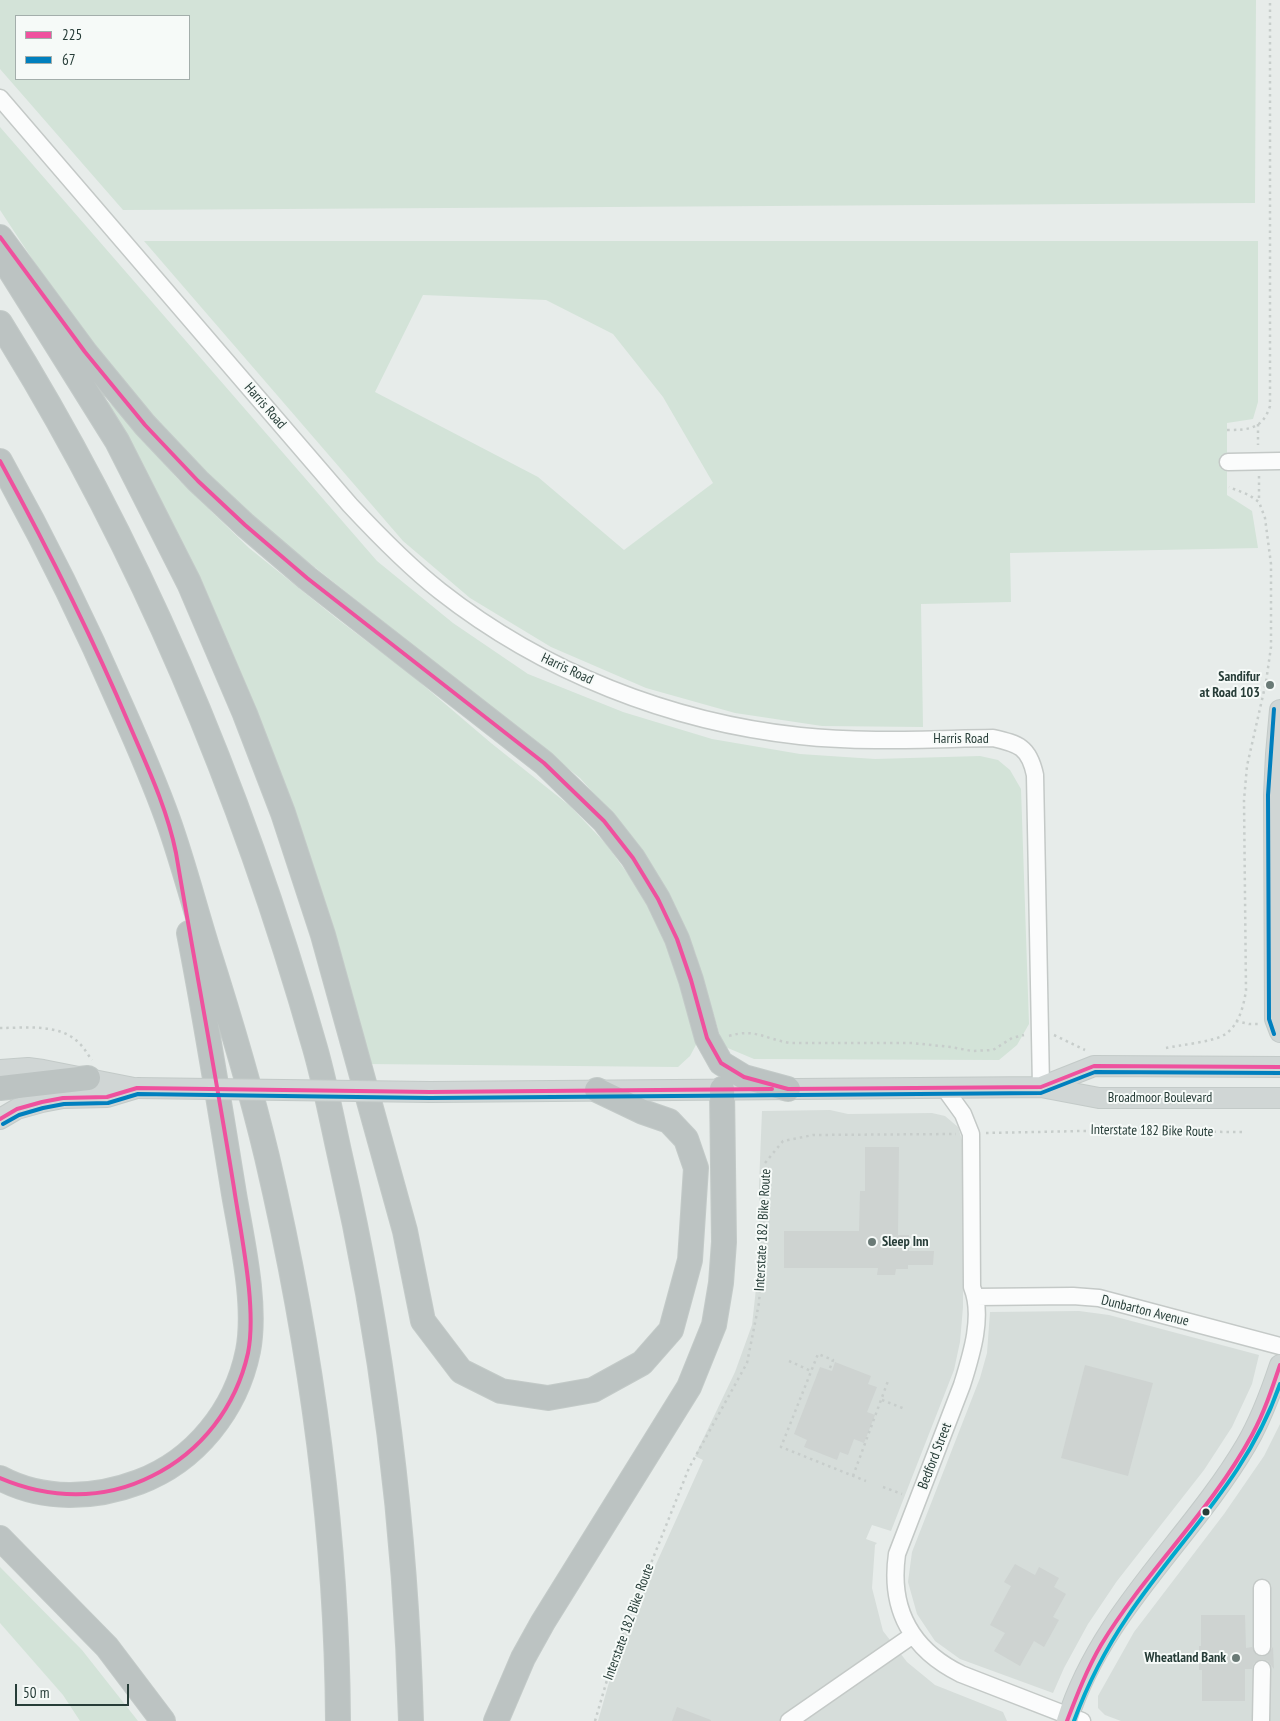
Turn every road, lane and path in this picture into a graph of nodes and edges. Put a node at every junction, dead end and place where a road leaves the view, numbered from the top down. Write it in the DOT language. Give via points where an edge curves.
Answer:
graph roads {
  1 [pos="1270,0"];
  2 [pos="0,98"];
  3 [pos="0,237"];
  4 [pos="0,254"];
  5 [pos="0,323"];
  6 [pos="1227,430"];
  7 [pos="0,461"];
  8 [pos="1228,462"];
  9 [pos="1280,462"];
  10 [pos="1229,487"];
  11 [pos="1280,710"];
  12 [pos="168,821"];
  13 [pos="0,1028"];
  14 [pos="1280,1032"];
  15 [pos="1041,1035"];
  16 [pos="725,1037"];
  17 [pos="1165,1048"];
  18 [pos="1093,1050"];
  19 [pos="1280,1067"];
  20 [pos="0,1070"];
  21 [pos="92,1072"];
  22 [pos="1041,1087"];
  23 [pos="0,1088"];
  24 [pos="137,1088"];
  25 [pos="722,1089"];
  26 [pos="788,1089"];
  27 [pos="945,1089"];
  28 [pos="597,1090"];
  29 [pos="1280,1098"];
  30 [pos="0,1119"];
  31 [pos="1242,1132"];
  32 [pos="971,1134"];
  33 [pos="976,1297"];
  34 [pos="1280,1346"];
  35 [pos="789,1361"];
  36 [pos="1280,1365"];
  37 [pos="830,1368"];
  38 [pos="811,1371"];
  39 [pos="888,1381"];
  40 [pos="882,1400"];
  41 [pos="904,1408"];
  42 [pos="853,1476"];
  43 [pos="0,1478"];
  44 [pos="866,1481"];
  45 [pos="883,1487"];
  46 [pos="902,1494"];
  47 [pos="0,1538"];
  48 [pos="1262,1588"];
  49 [pos="913,1635"];
  50 [pos="1262,1647"];
  51 [pos="1262,1669"];
  52 [pos="1072,1719"];
  53 [pos="163,1721"];
  54 [pos="338,1721"];
  55 [pos="411,1721"];
  56 [pos="496,1721"];
  57 [pos="595,1721"];
  58 [pos="789,1721"];
  59 [pos="1261,1721"];
  1 -- 6 [label="path" via="1270,406 1268,415 1252,428"];
  2 -- 15 [label="street, Harris Road" via="376,533 440,591 513,641 591,681 722,725 844,740 993,738 1023,748 1030,757 1035,775"];
  3 -- 26 [label="highway" via="85,352 145,425 198,481 307,578 544,763 604,821 634,858 658,899 677,939 707,1038 721,1062 744,1077"];
  4 -- 28 [label="highway" via="117,441 189,583 245,714 283,813 322,935 405,1231 423,1321 462,1371 501,1391 548,1398 593,1390 642,1363 671,1330 690,1260 696,1168 686,1139 669,1121"];
  5 -- 55 [label="highway" via="99,497 175,656 241,818 316,1050 356,1225 386,1398 404,1573"];
  7 -- 12 [label="highway" via="101,660"];
  8 -- 9 [label="street"];
  10 -- 17 [label="path" via="1259,502 1265,518 1271,564 1271,647 1247,766 1244,800 1246,990 1239,1015 1224,1035"];
  11 -- 14 [label="main road" via="1274,795 1275,1019"];
  12 -- 43 [label="highway" via="206,1021 239,1222 250,1314 248,1351 229,1404 216,1424 188,1453 154,1476 120,1489 77,1495 30,1490"];
  12 -- 54 [label="highway" via="232,1025 293,1281 308,1363 327,1520"];
  13 -- 21 [label="path" via="42,1028 65,1033 79,1043"];
  15 -- 16 [label="path" via="1025,1034 993,1050 972,1051 912,1043 790,1043 744,1032"];
  15 -- 18 [label="path" via="1053,1035 1084,1050"];
  15 -- 22 [label="street, Harris Road"];
  19 -- 22 [label="main road, Broadmoor Boulevard" via="1094,1066"];
  20 -- 21 [label="main road, Broadmoor Boulevard" via="28,1068"];
  21 -- 23 [label="highway"];
  21 -- 24 [label="main road, Broadmoor Boulevard"];
  22 -- 27 [label="main road, Broadmoor Boulevard"];
  22 -- 29 [label="main road, Broadmoor Boulevard" via="1099,1098"];
  24 -- 28 [label="main road, Broadmoor Boulevard, bridge" via="430,1092"];
  24 -- 30 [label="main road, Broadmoor Boulevard" via="107,1097 42,1102 17,1109"];
  25 -- 26 [label="main road, Broadmoor Boulevard"];
  25 -- 28 [label="main road, Broadmoor Boulevard"];
  25 -- 56 [label="highway" via="724,1242 721,1283 711,1334 689,1387 523,1658"];
  26 -- 27 [label="main road, Broadmoor Boulevard"];
  27 -- 32 [label="street, Bedford Street" via="963,1114"];
  31 -- 32 [label="path, Interstate 182 Bike Route"];
  32 -- 33 [label="street, Bedford Street" via="972,1287"];
  32 -- 57 [label="path, Interstate 182 Bike Route" via="814,1136 783,1141 765,1163 759,1303 747,1363 689,1468 614,1656"];
  33 -- 34 [label="street, Dunbarton Avenue" via="1099,1298"];
  33 -- 49 [label="street, Bedford Street" via="976,1325 968,1366 898,1554 895,1572 897,1596 904,1620"];
  35 -- 38 [label="path"];
  36 -- 52 [label="main road" via="1247,1444 1114,1624 1088,1669"];
  37 -- 38 [label="path" via="833,1360 818,1354"];
  38 -- 42 [label="path" via="782,1447"];
  39 -- 40 [label="path"];
  40 -- 41 [label="path"];
  40 -- 42 [label="path"];
  42 -- 44 [label="path"];
  45 -- 46 [label="path"];
  47 -- 53 [label="highway" via="107,1646"];
  48 -- 50 [label="street"];
  49 -- 52 [label="street, Bedford Street" via="932,1657 961,1674"];
  49 -- 58 [label="street"];
  51 -- 59 [label="street"];
}
